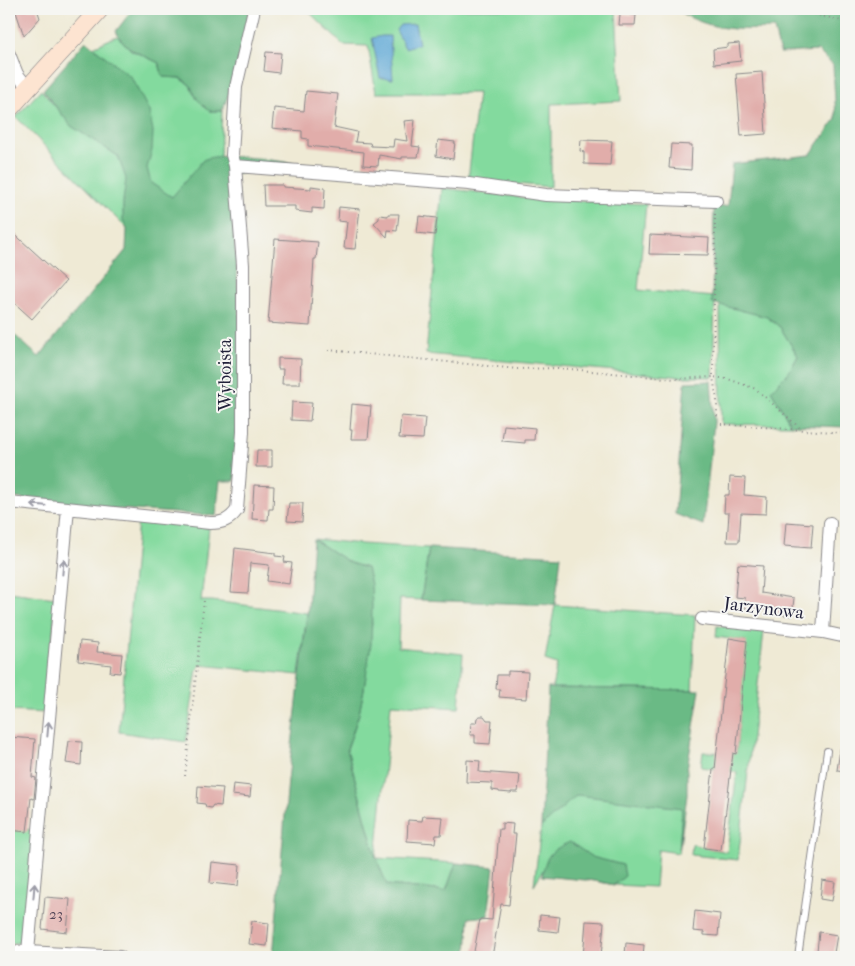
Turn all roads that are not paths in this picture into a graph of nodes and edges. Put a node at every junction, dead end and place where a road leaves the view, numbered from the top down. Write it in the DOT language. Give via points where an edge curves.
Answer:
graph roads {
  1 [pos="100,9"];
  2 [pos="254,9"];
  3 [pos="9,54"];
  4 [pos="28,88"];
  5 [pos="9,109"];
  6 [pos="235,166"];
  7 [pos="716,201"];
  8 [pos="9,502"];
  9 [pos="68,508"];
  10 [pos="830,523"];
  11 [pos="702,619"];
  12 [pos="823,632"];
  13 [pos="846,637"];
  14 [pos="827,751"];
  15 [pos="9,951"];
  16 [pos="28,952"];
  17 [pos="120,957"];
  18 [pos="798,957"];
  1 -- 4 [label="main road"];
  2 -- 6 [label="street, Wyboista" via="236,88 232,154"];
  3 -- 4 [label="street" via="17,74"];
  4 -- 5 [label="main road"];
  6 -- 7 [label="street" via="469,184 546,195"];
  6 -- 9 [label="street, Wyboista" via="243,264 243,432 236,510 225,522 210,523"];
  9 -- 8 [label="street, Wyboista, one-way"];
  16 -- 9 [label="street, one-way"];
  10 -- 12 [label="street, Jarzynowa"];
  11 -- 12 [label="street, Jarzynowa"];
  12 -- 13 [label="street, Jarzynowa"];
  14 -- 18 [label="lane"];
  15 -- 16 [label="street"];
  16 -- 17 [label="street"];
}
